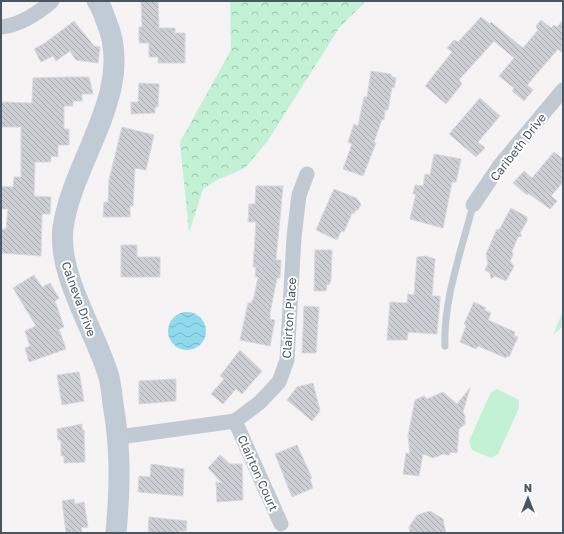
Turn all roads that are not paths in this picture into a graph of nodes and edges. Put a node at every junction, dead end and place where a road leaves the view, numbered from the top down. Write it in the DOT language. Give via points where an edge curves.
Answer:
graph roads {
  1 [pos="52,1"];
  2 [pos="97,1"];
  3 [pos="1,27"];
  4 [pos="563,90"];
  5 [pos="307,174"];
  6 [pos="473,205"];
  7 [pos="445,346"];
  8 [pos="235,421"];
  9 [pos="119,437"];
  10 [pos="281,524"];
  11 [pos="116,533"];
  1 -- 3 [label="street" via="16,26"];
  2 -- 9 [label="main road, Calneva Drive" via="111,33 114,67 108,99 67,209 62,252 109,377"];
  4 -- 6 [label="street, Caribeth Drive" via="500,165"];
  5 -- 8 [label="street, Clairton Place" via="299,195 294,237 287,360 279,382 259,403"];
  6 -- 7 [label="lane" via="447,305"];
  8 -- 9 [label="street, Clairton Place"];
  8 -- 10 [label="street, Clairton Court"];
  9 -- 11 [label="main road, Calneva Drive" via="120,486"];
}
